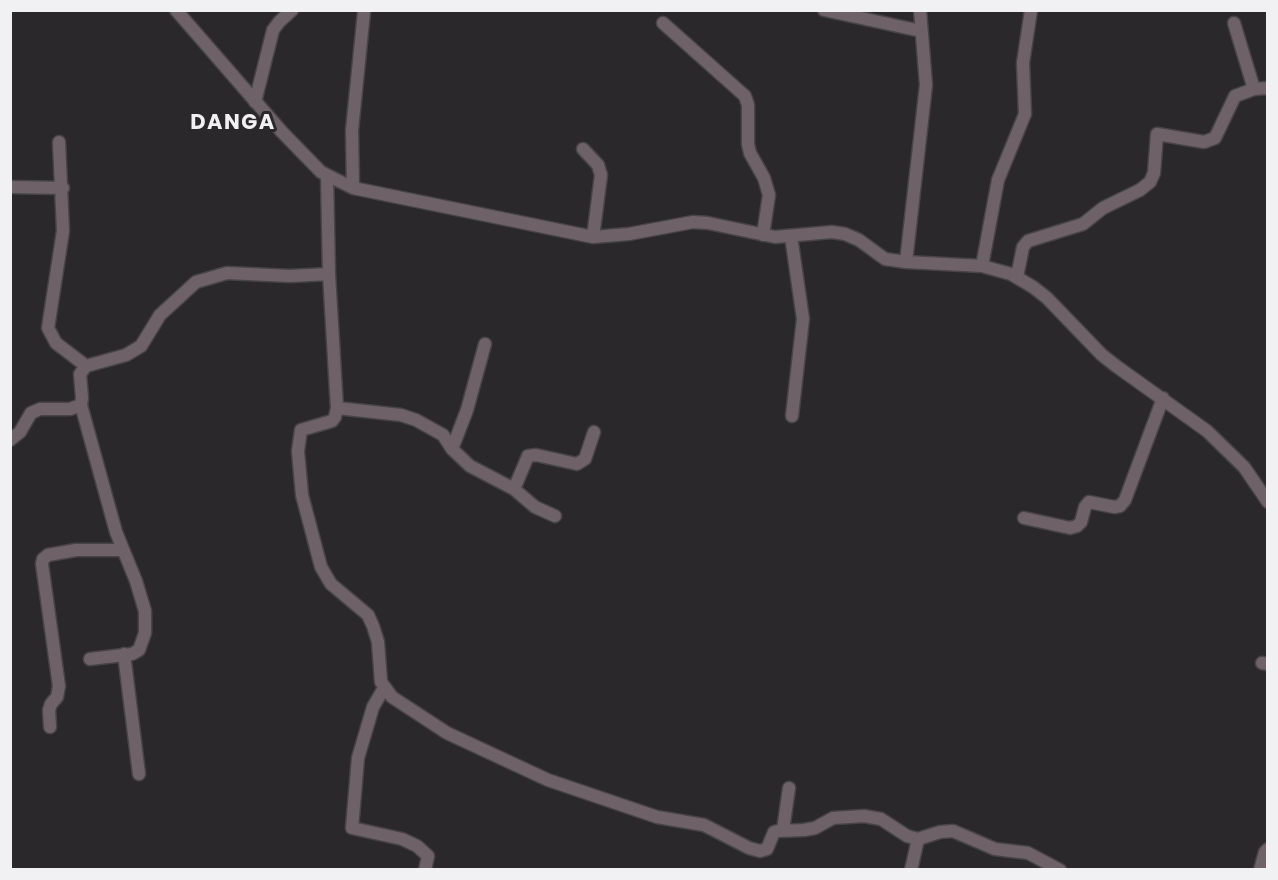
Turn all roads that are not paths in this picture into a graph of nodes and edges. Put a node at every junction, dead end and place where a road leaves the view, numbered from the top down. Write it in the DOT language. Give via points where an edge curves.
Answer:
graph roads {
  1 [pos="176,10"];
  2 [pos="292,10"];
  3 [pos="824,10"];
  4 [pos="920,10"];
  5 [pos="1031,10"];
  6 [pos="364,12"];
  7 [pos="663,23"];
  8 [pos="1234,23"];
  9 [pos="921,31"];
  10 [pos="1268,88"];
  11 [pos="1254,89"];
  12 [pos="255,102"];
  13 [pos="59,142"];
  14 [pos="583,149"];
  15 [pos="327,175"];
  16 [pos="10,187"];
  17 [pos="63,188"];
  18 [pos="353,188"];
  19 [pos="763,235"];
  20 [pos="791,236"];
  21 [pos="593,237"];
  22 [pos="906,262"];
  23 [pos="982,266"];
  24 [pos="329,274"];
  25 [pos="1017,277"];
  26 [pos="485,344"];
  27 [pos="86,366"];
  28 [pos="1162,398"];
  29 [pos="81,405"];
  30 [pos="337,408"];
  31 [pos="792,416"];
  32 [pos="594,432"];
  33 [pos="10,440"];
  34 [pos="452,449"];
  35 [pos="514,489"];
  36 [pos="1268,502"];
  37 [pos="555,516"];
  38 [pos="1024,518"];
  39 [pos="123,550"];
  40 [pos="124,654"];
  41 [pos="90,659"];
  42 [pos="384,688"];
  43 [pos="50,727"];
  44 [pos="139,774"];
  45 [pos="789,788"];
  46 [pos="783,830"];
  47 [pos="918,839"];
  48 [pos="1268,849"];
  49 [pos="425,870"];
  50 [pos="911,870"];
  51 [pos="1060,870"];
  52 [pos="1260,870"];
  1 -- 12 [label="street"];
  2 -- 12 [label="street" via="273,30"];
  3 -- 9 [label="street"];
  4 -- 9 [label="street"];
  5 -- 23 [label="street" via="1023,63 1025,114 998,180"];
  6 -- 18 [label="street" via="352,130"];
  7 -- 19 [label="street" via="745,96 750,153 769,195"];
  8 -- 11 [label="street"];
  9 -- 22 [label="street" via="926,85"];
  10 -- 11 [label="street"];
  11 -- 25 [label="street" via="1235,96 1215,138 1204,142 1157,134 1150,182 1083,224 1028,241 1023,247"];
  12 -- 15 [label="street"];
  13 -- 17 [label="street"];
  14 -- 21 [label="street" via="598,165 601,175"];
  15 -- 18 [label="street"];
  15 -- 24 [label="street"];
  16 -- 17 [label="street"];
  17 -- 27 [label="street" via="63,231 48,328 56,343"];
  18 -- 21 [label="street"];
  19 -- 20 [label="street"];
  19 -- 21 [label="street" via="693,222"];
  20 -- 22 [label="street" via="819,231 845,234 885,258"];
  20 -- 31 [label="street" via="803,319"];
  22 -- 23 [label="street"];
  23 -- 25 [label="street"];
  24 -- 27 [label="street" via="226,273 205,278 160,315 141,346 126,355"];
  24 -- 30 [label="street"];
  25 -- 28 [label="street" via="1047,298 1116,366"];
  26 -- 34 [label="street"];
  27 -- 29 [label="street" via="80,374"];
  28 -- 36 [label="street" via="1226,448"];
  28 -- 38 [label="street" via="1120,506 1089,502 1081,522 1070,528"];
  29 -- 33 [label="street" via="31,413"];
  29 -- 39 [label="street"];
  30 -- 34 [label="street" via="401,414 443,435"];
  30 -- 42 [label="street" via="332,421 301,430 298,451 302,495 321,567 331,584 368,615 374,626"];
  32 -- 35 [label="street" via="585,459 577,464 528,456"];
  34 -- 35 [label="street" via="470,466"];
  35 -- 37 [label="street"];
  39 -- 40 [label="street" via="145,611 146,633 139,650"];
  39 -- 43 [label="street" via="76,550 43,559 59,686 49,710"];
  40 -- 41 [label="street"];
  40 -- 44 [label="street"];
  42 -- 46 [label="street" via="392,698 447,733 548,780 657,818 704,825 760,851 767,849 774,832"];
  42 -- 49 [label="street" via="358,758 352,828 417,846 428,856"];
  45 -- 46 [label="street"];
  46 -- 47 [label="street" via="804,830 833,818 864,816 881,819"];
  47 -- 50 [label="street"];
  47 -- 51 [label="street" via="953,831 995,849 1028,853"];
  48 -- 52 [label="street"];
}
